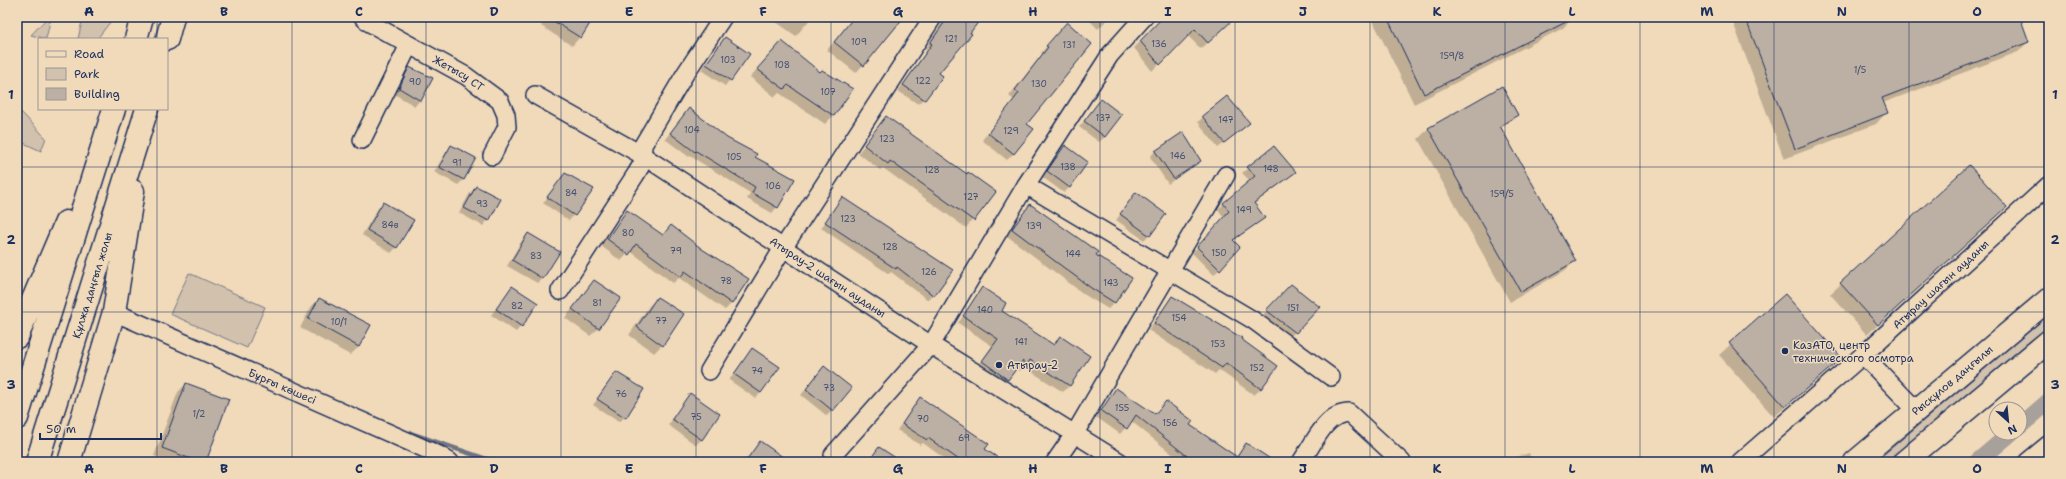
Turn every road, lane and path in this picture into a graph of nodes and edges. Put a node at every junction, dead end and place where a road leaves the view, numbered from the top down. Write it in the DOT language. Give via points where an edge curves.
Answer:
graph roads {
  1 [pos="142,17"];
  2 [pos="173,17"];
  3 [pos="363,17"];
  4 [pos="723,17"];
  5 [pos="933,17"];
  6 [pos="1144,17"];
  7 [pos="136,38"];
  8 [pos="167,38"];
  9 [pos="409,45"];
  10 [pos="535,95"];
  11 [pos="113,113"];
  12 [pos="145,114"];
  13 [pos="362,140"];
  14 [pos="642,155"];
  15 [pos="492,156"];
  16 [pos="1226,175"];
  17 [pos="1026,185"];
  18 [pos="2049,185"];
  19 [pos="784,248"];
  20 [pos="1170,270"];
  21 [pos="560,291"];
  22 [pos="2049,298"];
  23 [pos="114,312"];
  24 [pos="17,337"];
  25 [pos="2049,341"];
  26 [pos="931,345"];
  27 [pos="1862,355"];
  28 [pos="709,371"];
  29 [pos="1331,377"];
  30 [pos="1916,410"];
  31 [pos="17,418"];
  32 [pos="1075,433"];
  33 [pos="2049,444"];
  34 [pos="833,455"];
  35 [pos="1396,460"];
  36 [pos="36,462"];
  37 [pos="69,462"];
  38 [pos="450,462"];
  39 [pos="1055,462"];
  40 [pos="1120,462"];
  41 [pos="1301,462"];
  42 [pos="1740,462"];
  43 [pos="1855,462"];
  44 [pos="1904,462"];
  45 [pos="2027,462"];
  1 -- 7 [label="main road"];
  2 -- 8 [label="main road"];
  3 -- 9 [label="street, Жетысу СТ"];
  4 -- 14 [label="street" via="685,74 643,145"];
  5 -- 19 [label="street"];
  6 -- 17 [label="street" via="1110,55"];
  9 -- 13 [label="street"];
  9 -- 15 [label="street, Жетысу СТ" via="466,76 500,100 506,115 507,128"];
  10 -- 14 [label="street, Атырау-2 шағын ауданы"];
  11 -- 24 [label="main road"];
  11 -- 31 [label="main road"];
  12 -- 23 [label="main road"];
  12 -- 36 [label="main road, Құлжа даңғыл жолы"];
  14 -- 19 [label="street, Атырау-2 шағын ауданы"];
  14 -- 21 [label="street" via="642,164 636,174"];
  16 -- 20 [label="street"];
  17 -- 20 [label="street"];
  17 -- 26 [label="street"];
  18 -- 27 [label="street, Атырау шағын ауданы"];
  19 -- 26 [label="street, Атырау-2 шағын ауданы"];
  19 -- 28 [label="street"];
  20 -- 29 [label="street" via="1253,320"];
  20 -- 32 [label="street"];
  22 -- 30 [label="main road, Рысқұлов даңғылы"];
  23 -- 37 [label="main road"];
  23 -- 38 [label="street, Бұрғы көшесі"];
  25 -- 44 [label="main road"];
  26 -- 32 [label="street, Атырау-2 шағын ауданы"];
  26 -- 34 [label="street"];
  27 -- 30 [label="street"];
  27 -- 42 [label="street, Атырау шағын ауданы"];
  30 -- 43 [label="main road, Рысқұлов даңғылы"];
  32 -- 39 [label="street"];
  32 -- 40 [label="street, Атырау-2 шағын ауданы"];
  33 -- 45 [label="street"];
  35 -- 41 [label="street" via="1349,413 1340,413 1328,421"];
}
